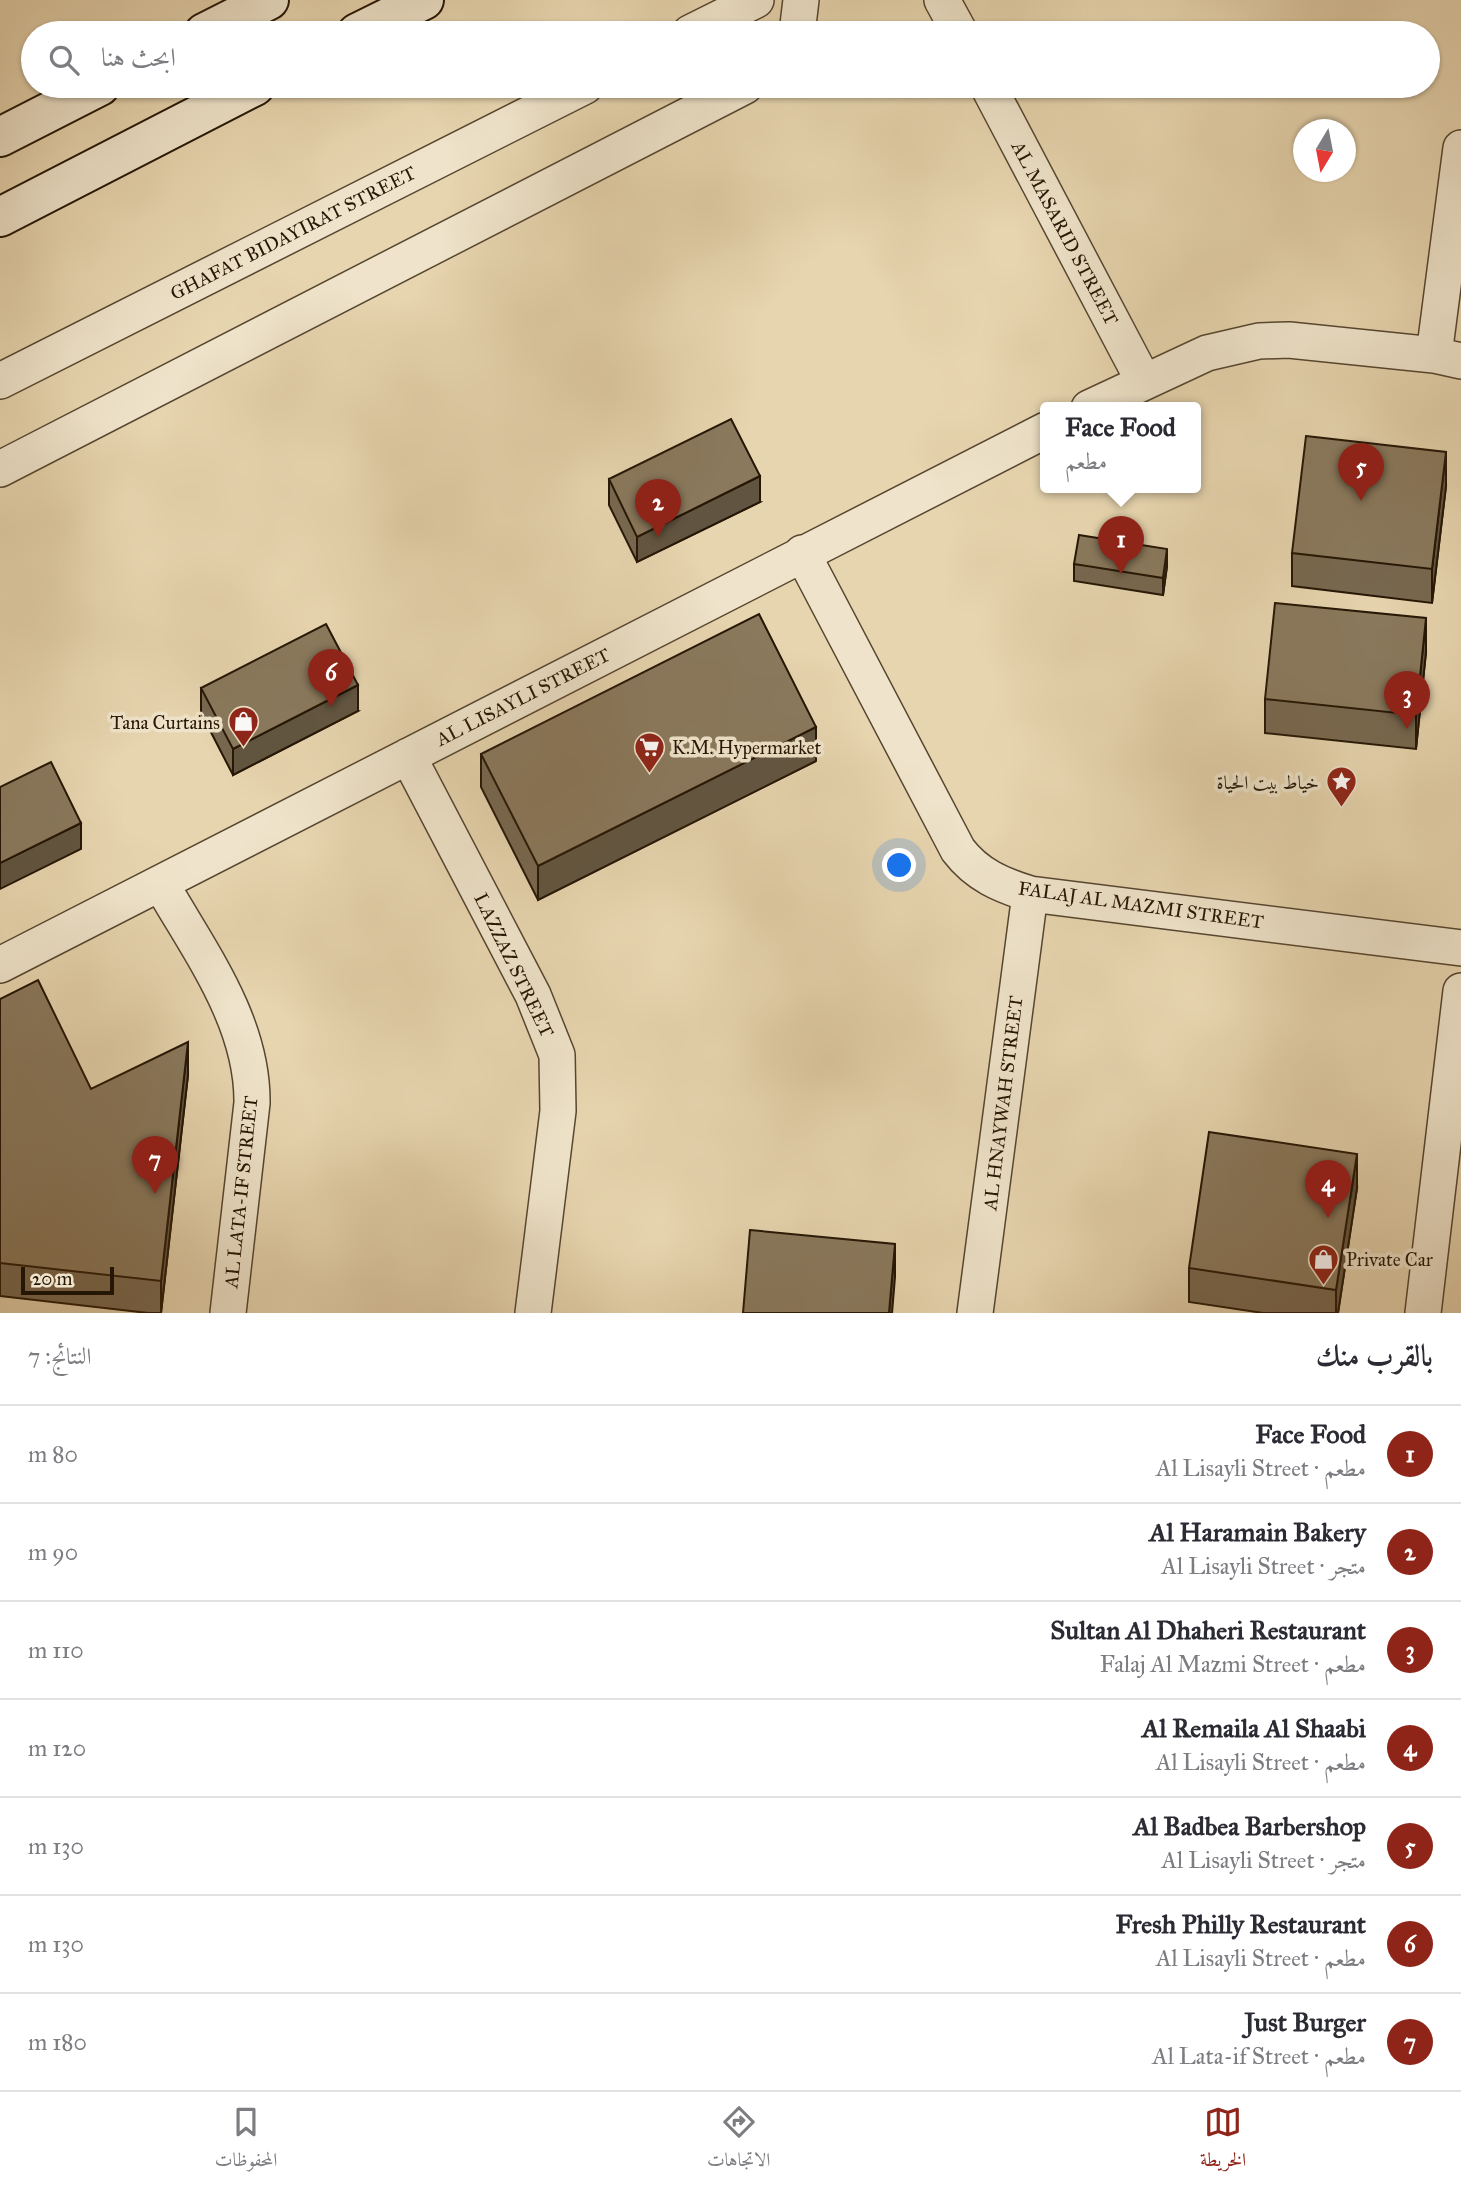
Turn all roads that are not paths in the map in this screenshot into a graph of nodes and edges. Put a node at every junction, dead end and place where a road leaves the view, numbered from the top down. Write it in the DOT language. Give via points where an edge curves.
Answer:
graph roads {
  1 [pos="269,0"];
  2 [pos="424,0"];
  3 [pos="756,0"];
  4 [pos="801,0"];
  5 [pos="942,0"];
  6 [pos="228,21"];
  7 [pos="381,21"];
  8 [pos="714,21"];
  9 [pos="798,21"];
  10 [pos="953,21"];
  11 [pos="76,98"];
  12 [pos="232,98"];
  13 [pos="561,98"];
  14 [pos="722,98"];
  15 [pos="994,98"];
  16 [pos="0,137"];
  17 [pos="1461,148"];
  18 [pos="0,217"];
  19 [pos="1448,358"];
  20 [pos="1143,380"];
  21 [pos="0,381"];
  22 [pos="1101,402"];
  23 [pos="1040,433"];
  24 [pos="0,469"];
  25 [pos="802,553"];
  26 [pos="408,756"];
  27 [pos="161,884"];
  28 [pos="1030,894"];
  29 [pos="1461,948"];
  30 [pos="0,965"];
  31 [pos="1460,1011"];
  32 [pos="228,1313"];
  33 [pos="533,1313"];
  34 [pos="975,1313"];
  35 [pos="1423,1313"];
  1 -- 6 [label="main road"];
  2 -- 7 [label="main road"];
  3 -- 8 [label="street"];
  4 -- 9 [label="street"];
  5 -- 10 [label="street"];
  11 -- 16 [label="main road"];
  12 -- 18 [label="main road"];
  13 -- 21 [label="street, GHAFAT BIDAYIRAT STREET"];
  14 -- 24 [label="street"];
  15 -- 20 [label="street, AL MASARID STREET"];
  17 -- 19 [label="street"];
  19 -- 20 [label="street" via="1289,340 1259,341 1207,353"];
  20 -- 22 [label="street"];
  23 -- 25 [label="street, AL LISAYLI STREET"];
  25 -- 26 [label="street, AL LISAYLI STREET"];
  25 -- 28 [label="street, FALAJ AL MAZMI STREET" via="958,850 990,879"];
  26 -- 27 [label="street, AL LISAYLI STREET"];
  26 -- 33 [label="street, LAZZAZ STREET" via="533,995 556,1055 558,1111"];
  27 -- 30 [label="street, AL LISAYLI STREET"];
  27 -- 32 [label="street, AL LATA-IF STREET" via="234,1014 253,1074"];
  28 -- 29 [label="street, FALAJ AL MAZMI STREET"];
  28 -- 34 [label="street, AL HNAYWAH STREET"];
  31 -- 35 [label="street"];
}
